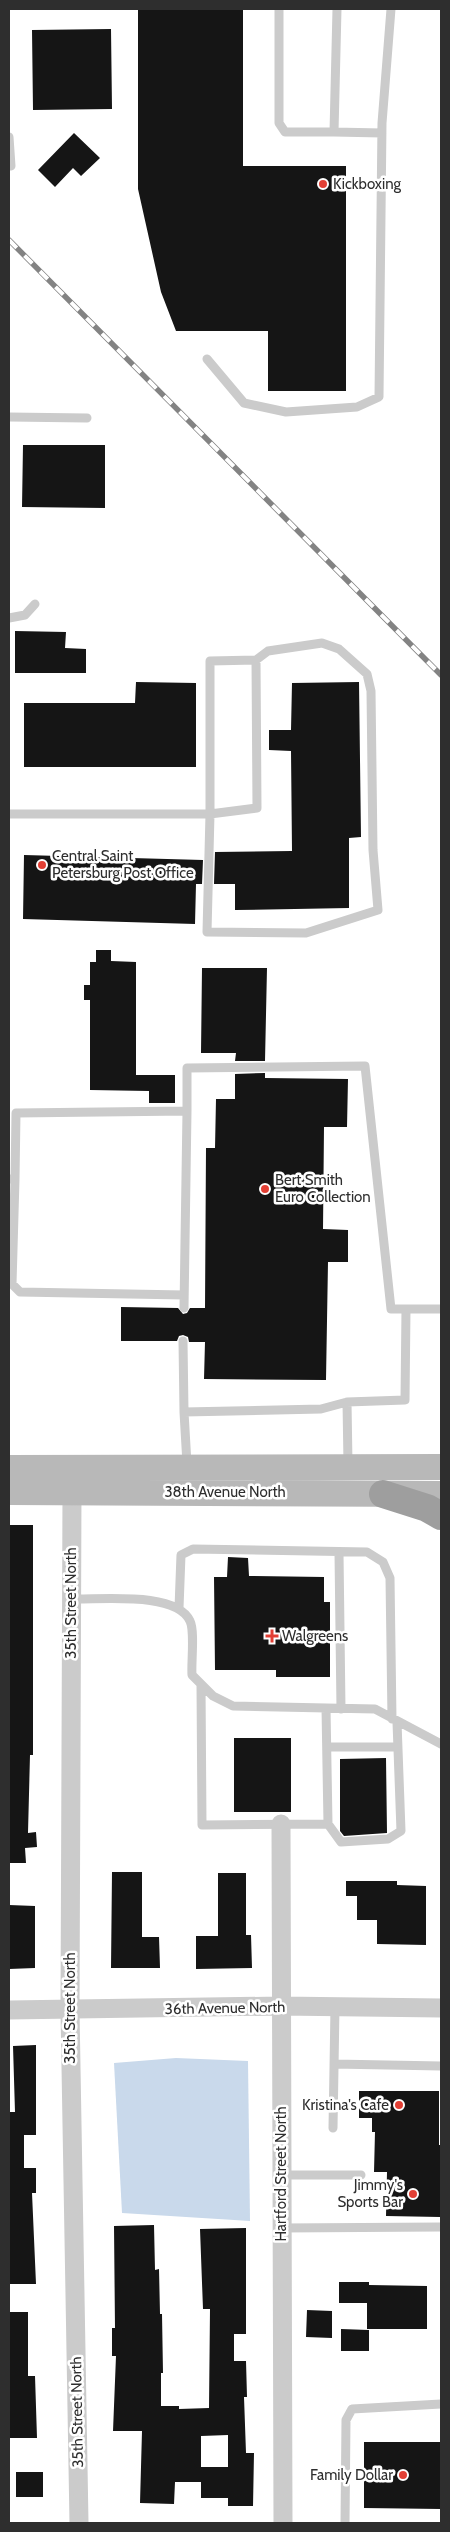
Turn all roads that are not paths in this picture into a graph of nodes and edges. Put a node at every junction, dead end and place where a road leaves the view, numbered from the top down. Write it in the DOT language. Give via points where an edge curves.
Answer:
graph roads {
  1 [pos="279,9"];
  2 [pos="336,9"];
  3 [pos="391,9"];
  4 [pos="334,132"];
  5 [pos="382,133"];
  6 [pos="9,137"];
  7 [pos="9,166"];
  8 [pos="207,359"];
  9 [pos="9,417"];
  10 [pos="87,418"];
  11 [pos="35,604"];
  12 [pos="9,618"];
  13 [pos="256,660"];
  14 [pos="9,814"];
  15 [pos="210,814"];
  16 [pos="187,1111"];
  17 [pos="12,1179"];
  18 [pos="184,1295"];
  19 [pos="184,1308"];
  20 [pos="406,1310"];
  21 [pos="441,1310"];
  22 [pos="183,1342"];
  23 [pos="347,1402"];
  24 [pos="184,1412"];
  25 [pos="187,1466"];
  26 [pos="348,1467"];
  27 [pos="441,1467"];
  28 [pos="9,1468"];
  29 [pos="72,1480"];
  30 [pos="9,1492"];
  31 [pos="383,1494"];
  32 [pos="441,1494"];
  33 [pos="441,1516"];
  34 [pos="339,1553"];
  35 [pos="71,1599"];
  36 [pos="179,1608"];
  37 [pos="201,1684"];
  38 [pos="326,1708"];
  39 [pos="341,1709"];
  40 [pos="394,1720"];
  41 [pos="441,1744"];
  42 [pos="326,1746"];
  43 [pos="398,1747"];
  44 [pos="281,1824"];
  45 [pos="328,1824"];
  46 [pos="280,2006"];
  47 [pos="335,2007"];
  48 [pos="441,2008"];
  49 [pos="9,2010"];
  50 [pos="70,2010"];
  51 [pos="334,2064"];
  52 [pos="441,2066"];
  53 [pos="333,2128"];
  54 [pos="281,2175"];
  55 [pos="361,2175"];
  56 [pos="441,2227"];
  57 [pos="281,2228"];
  58 [pos="441,2404"];
  59 [pos="79,2523"];
  60 [pos="283,2523"];
  61 [pos="345,2523"];
  1 -- 4 [label="lane" via="279,123 286,132"];
  2 -- 4 [label="lane"];
  3 -- 5 [label="lane"];
  4 -- 5 [label="lane"];
  5 -- 8 [label="lane" via="378,397 356,407 286,412 244,403"];
  6 -- 7 [label="lane"];
  9 -- 10 [label="lane"];
  11 -- 12 [label="lane" via="25,615"];
  13 -- 15 [label="lane" via="257,808"];
  13 -- 15 [label="lane" via="210,661"];
  13 -- 15 [label="lane" via="268,651 322,643 339,649 367,674 378,910 306,933 207,932"];
  14 -- 15 [label="lane"];
  16 -- 17 [label="lane" via="16,1113"];
  16 -- 18 [label="lane"];
  16 -- 20 [label="lane" via="187,1068 365,1066 391,1310"];
  17 -- 18 [label="lane" via="12,1284 20,1292"];
  18 -- 19 [label="lane"];
  20 -- 21 [label="lane"];
  20 -- 23 [label="lane" via="405,1400"];
  22 -- 24 [label="lane"];
  23 -- 24 [label="lane" via="321,1409"];
  23 -- 26 [label="lane"];
  24 -- 25 [label="lane"];
  25 -- 26 [label="main road, 38th Avenue North"];
  25 -- 29 [label="main road, 38th Avenue North"];
  26 -- 27 [label="main road, 38th Avenue North"];
  28 -- 29 [label="main road, 38th Avenue North"];
  29 -- 30 [label="main road, 38th Avenue North"];
  29 -- 31 [label="main road, 38th Avenue North"];
  29 -- 35 [label="street, 35th Street North"];
  31 -- 32 [label="main road, 38th Avenue North"];
  31 -- 33 [label="highway" via="427,1508"];
  34 -- 36 [label="lane" via="193,1549 181,1556"];
  34 -- 39 [label="lane"];
  34 -- 40 [label="lane" via="367,1552 383,1562 390,1578"];
  35 -- 36 [label="lane" via="161,1601"];
  35 -- 50 [label="street, 35th Street North"];
  36 -- 37 [label="lane" via="191,1622 192,1675"];
  37 -- 38 [label="lane" via="213,1696 233,1706"];
  37 -- 44 [label="lane" via="202,1825"];
  38 -- 39 [label="lane"];
  38 -- 42 [label="lane"];
  39 -- 40 [label="lane" via="375,1709"];
  40 -- 41 [label="lane"];
  40 -- 43 [label="lane"];
  42 -- 43 [label="lane"];
  42 -- 45 [label="lane"];
  43 -- 45 [label="lane" via="401,1831 388,1839 341,1842"];
  44 -- 45 [label="lane"];
  44 -- 46 [label="street, Hartford Street North"];
  46 -- 47 [label="street, 36th Avenue North"];
  46 -- 50 [label="street, 36th Avenue North"];
  46 -- 54 [label="street, Hartford Street North"];
  47 -- 48 [label="street, 36th Avenue North"];
  47 -- 51 [label="lane"];
  49 -- 50 [label="street, 36th Avenue North"];
  50 -- 59 [label="street, 35th Street North"];
  51 -- 52 [label="lane"];
  51 -- 53 [label="lane"];
  54 -- 55 [label="lane"];
  54 -- 57 [label="street, Hartford Street North"];
  56 -- 57 [label="lane"];
  57 -- 60 [label="street, Hartford Street North"];
  58 -- 61 [label="lane" via="352,2409 346,2420"];
}
